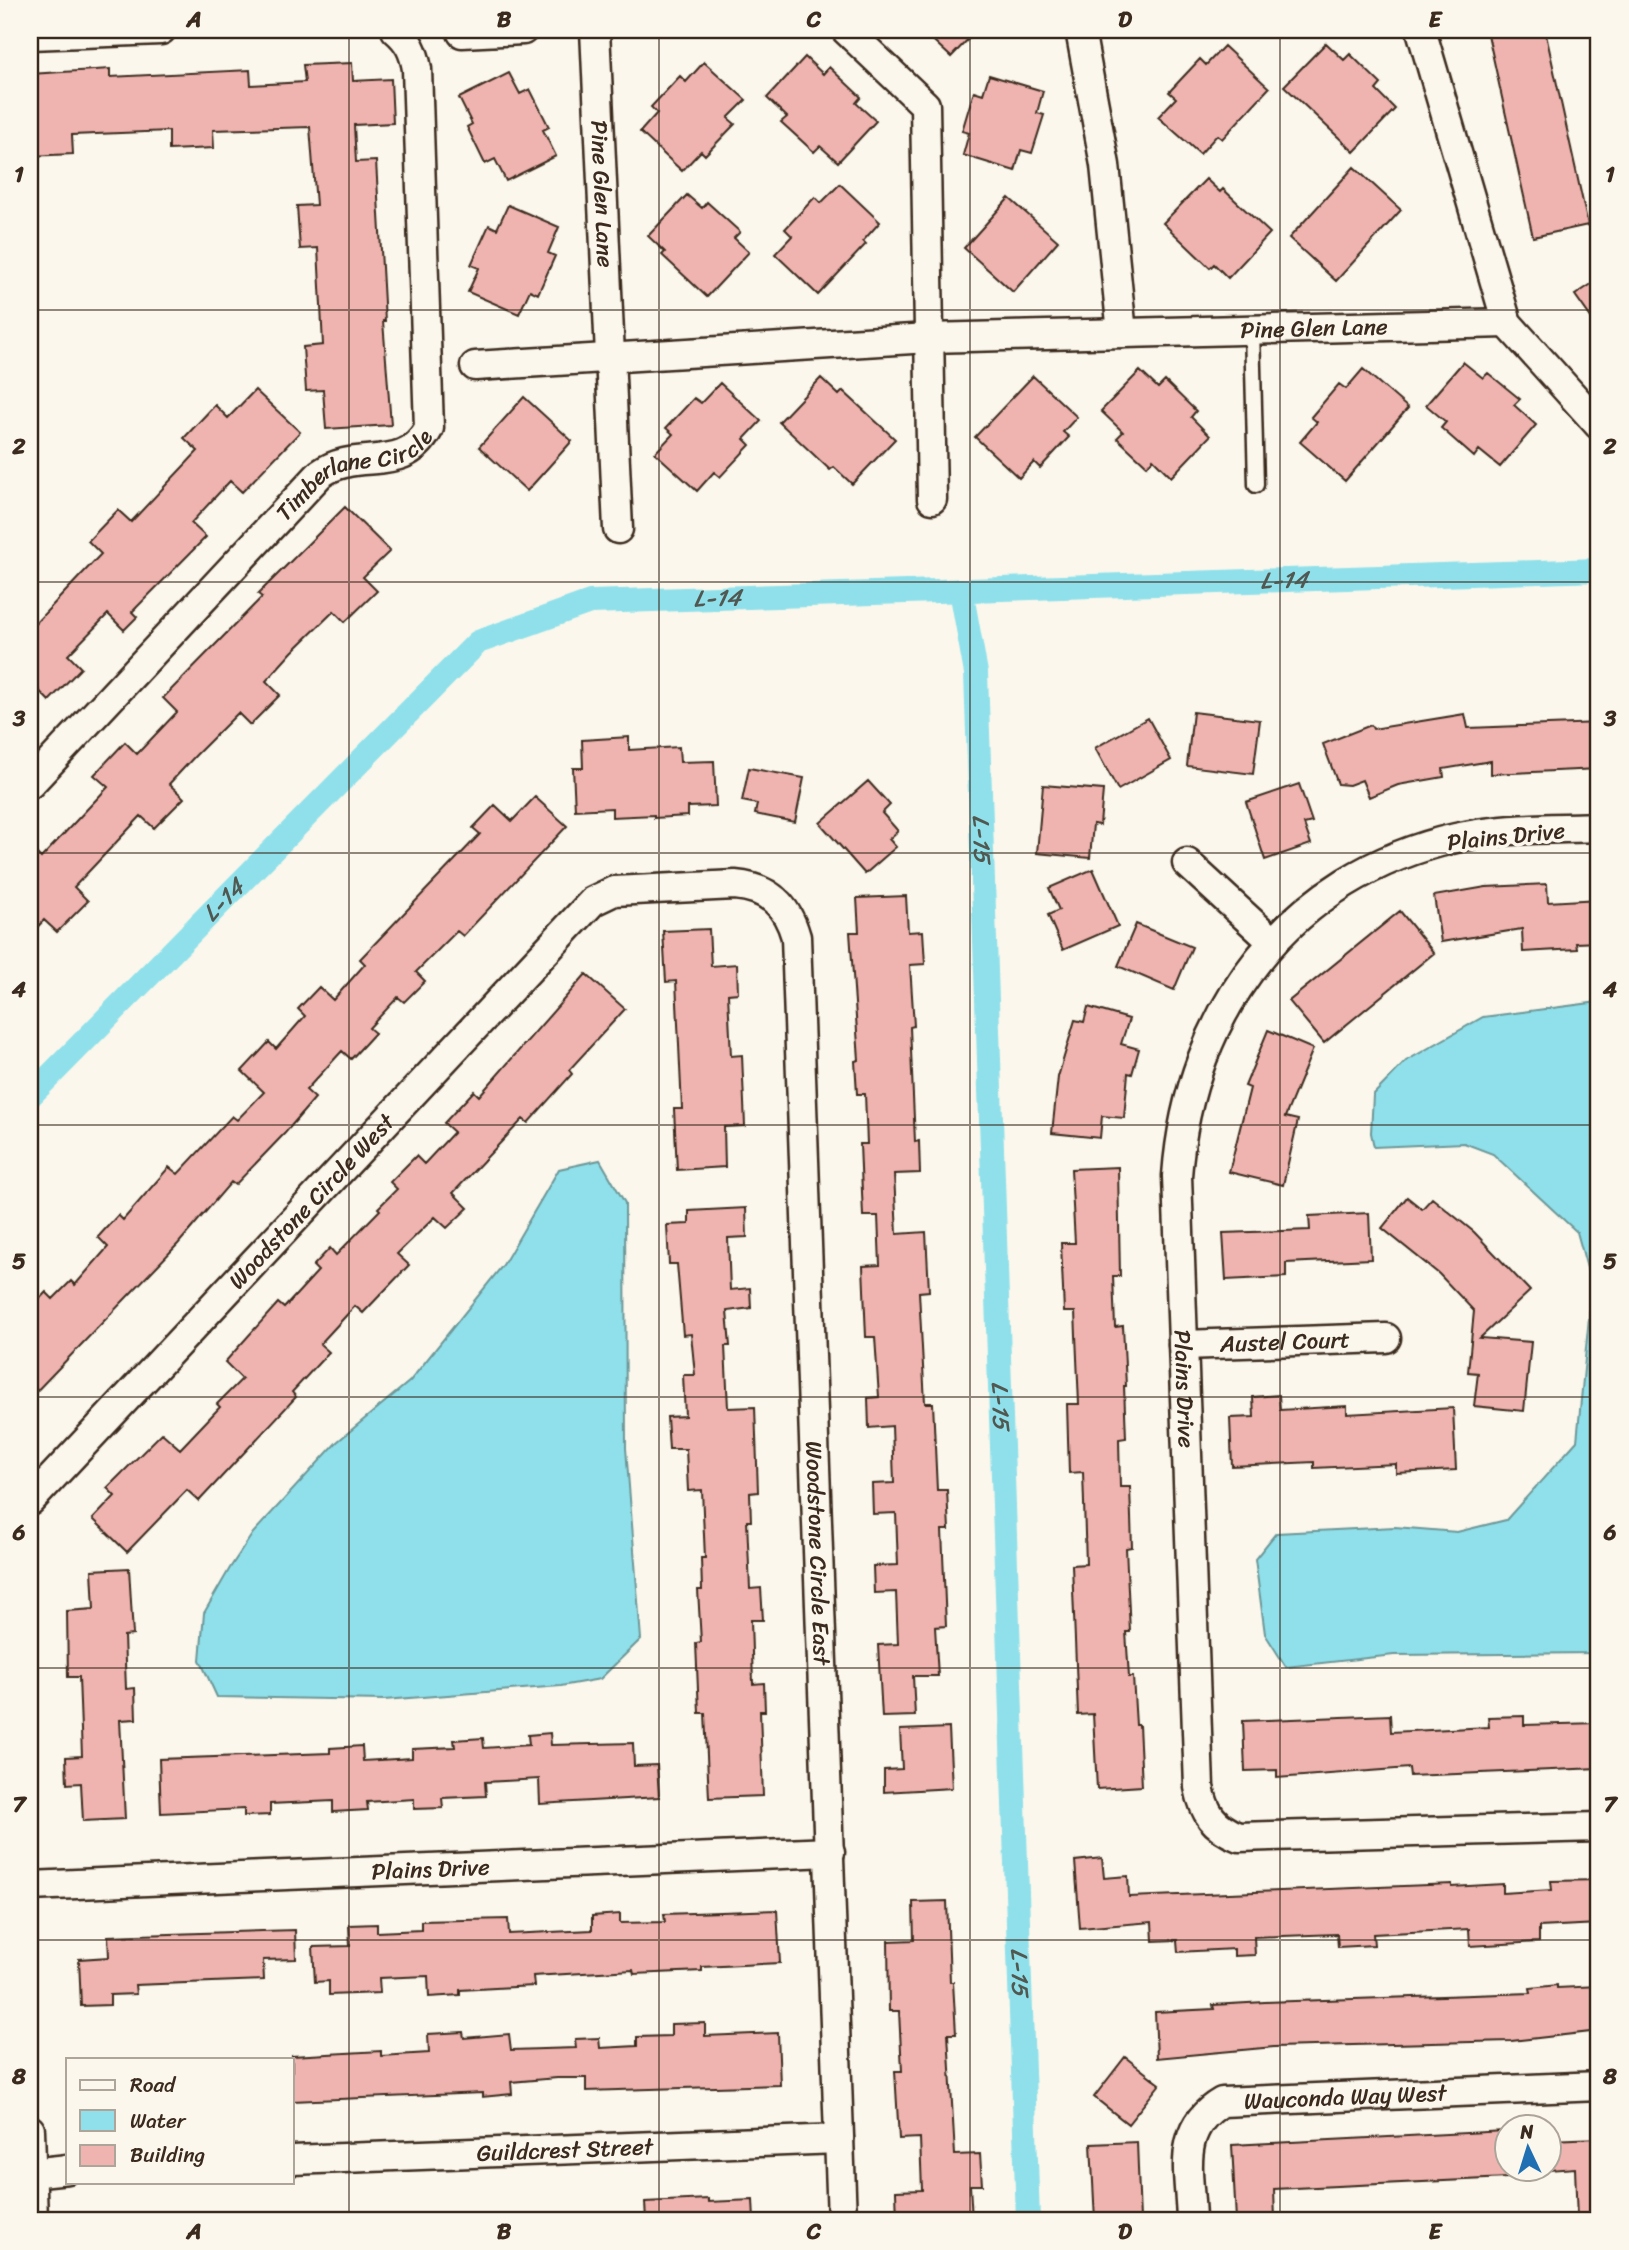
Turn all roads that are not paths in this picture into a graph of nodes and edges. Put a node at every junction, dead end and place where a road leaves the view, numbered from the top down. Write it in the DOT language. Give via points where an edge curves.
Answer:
graph roads {
  1 [pos="161,30"];
  2 [pos="396,30"];
  3 [pos="523,30"];
  4 [pos="595,30"];
  5 [pos="846,30"];
  6 [pos="1080,30"];
  7 [pos="1421,30"];
  8 [pos="462,33"];
  9 [pos="30,35"];
  10 [pos="1507,323"];
  11 [pos="1252,329"];
  12 [pos="1122,333"];
  13 [pos="929,338"];
  14 [pos="610,358"];
  15 [pos="475,366"];
  16 [pos="1599,425"];
  17 [pos="1256,485"];
  18 [pos="932,499"];
  19 [pos="618,529"];
  20 [pos="30,784"];
  21 [pos="1599,827"];
  22 [pos="1187,863"];
  23 [pos="768,893"];
  24 [pos="1273,942"];
  25 [pos="1386,1338"];
  26 [pos="1183,1345"];
  27 [pos="30,1501"];
  28 [pos="1599,1827"];
  29 [pos="830,1852"];
  30 [pos="30,1886"];
  31 [pos="1599,2086"];
  32 [pos="30,2130"];
  33 [pos="838,2139"];
  34 [pos="294,2160"];
  35 [pos="66,2169"];
  36 [pos="31,2172"];
  37 [pos="33,2220"];
  38 [pos="842,2220"];
  39 [pos="1191,2220"];
  1 -- 9 [label="street"];
  2 -- 20 [label="street, Timberlane Circle" via="406,38 417,69 429,428 407,454 349,460 320,474"];
  3 -- 8 [label="street"];
  4 -- 14 [label="street, Pine Glen Lane"];
  5 -- 13 [label="street" via="925,105"];
  6 -- 12 [label="street" via="1105,165"];
  7 -- 10 [label="street"];
  10 -- 11 [label="street, Pine Glen Lane"];
  10 -- 16 [label="street"];
  11 -- 12 [label="street, Pine Glen Lane"];
  11 -- 17 [label="lane"];
  12 -- 13 [label="street, Pine Glen Lane"];
  13 -- 14 [label="street, Pine Glen Lane"];
  13 -- 18 [label="street"];
  14 -- 15 [label="street, Pine Glen Lane"];
  14 -- 19 [label="street, Pine Glen Lane"];
  21 -- 24 [label="street, Plains Drive" via="1508,831 1427,845 1337,887"];
  22 -- 24 [label="street"];
  23 -- 27 [label="street, Woodstone Circle West" via="735,885 614,891 593,901"];
  23 -- 29 [label="street, Woodstone Circle East" via="792,920 796,937"];
  24 -- 26 [label="street, Plains Drive" via="1226,1003 1204,1048 1189,1095 1177,1176"];
  25 -- 26 [label="street, Austel Court"];
  26 -- 28 [label="street, Plains Drive" via="1199,1787 1210,1819 1239,1837"];
  29 -- 30 [label="street, Plains Drive"];
  29 -- 33 [label="street, Woodstone Circle East"];
  31 -- 39 [label="street, Wauconda Way West" via="1222,2102 1207,2110 1189,2139"];
  32 -- 36 [label="street"];
  33 -- 34 [label="street, Guildcrest Street"];
  33 -- 38 [label="street, Woodstone Circle East"];
  35 -- 36 [label="street"];
  36 -- 37 [label="street"];
}
